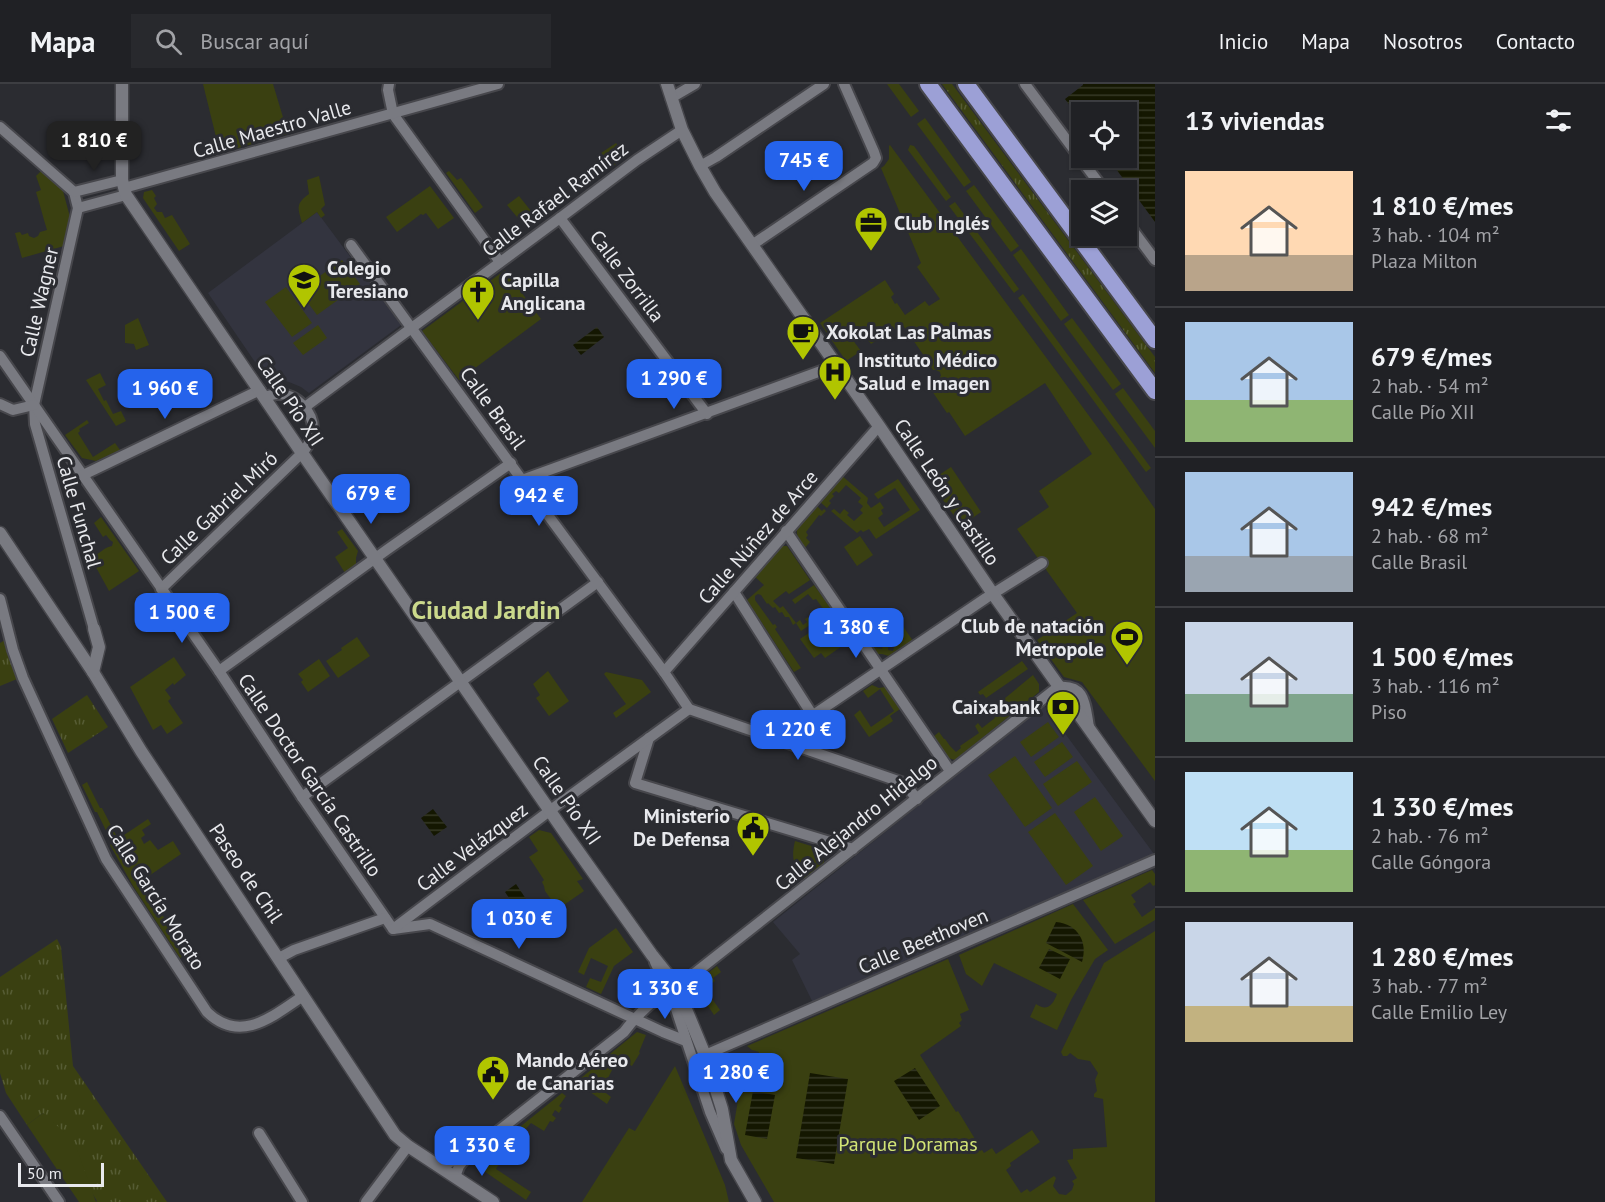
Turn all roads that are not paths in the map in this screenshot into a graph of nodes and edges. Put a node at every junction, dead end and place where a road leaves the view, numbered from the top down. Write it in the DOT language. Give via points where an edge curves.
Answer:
graph roads {
  1 [pos="122,84"];
  2 [pos="389,84"];
  3 [pos="498,84"];
  4 [pos="667,84"];
  5 [pos="695,84"];
  6 [pos="824,84"];
  7 [pos="844,84"];
  8 [pos="928,84"];
  9 [pos="966,84"];
  10 [pos="1025,84"];
  11 [pos="671,98"];
  12 [pos="393,114"];
  13 [pos="0,127"];
  14 [pos="682,130"];
  15 [pos="700,166"];
  16 [pos="1097,180"];
  17 [pos="124,188"];
  18 [pos="74,192"];
  19 [pos="78,208"];
  20 [pos="560,219"];
  21 [pos="1137,236"];
  22 [pos="351,244"];
  23 [pos="752,245"];
  24 [pos="1155,260"];
  25 [pos="501,262"];
  26 [pos="412,328"];
  27 [pos="1155,340"];
  28 [pos="0,356"];
  29 [pos="836,364"];
  30 [pos="1155,391"];
  31 [pos="262,393"];
  32 [pos="0,404"];
  33 [pos="34,405"];
  34 [pos="305,407"];
  35 [pos="707,414"];
  36 [pos="879,426"];
  37 [pos="302,453"];
  38 [pos="511,463"];
  39 [pos="83,475"];
  40 [pos="522,480"];
  41 [pos="786,531"];
  42 [pos="0,533"];
  43 [pos="375,558"];
  44 [pos="1042,563"];
  45 [pos="598,582"];
  46 [pos="161,589"];
  47 [pos="734,592"];
  48 [pos="993,594"];
  49 [pos="0,599"];
  50 [pos="94,629"];
  51 [pos="79,651"];
  52 [pos="880,670"];
  53 [pos="219,671"];
  54 [pos="93,672"];
  55 [pos="664,672"];
  56 [pos="461,681"];
  57 [pos="1058,687"];
  58 [pos="689,709"];
  59 [pos="813,716"];
  60 [pos="649,738"];
  61 [pos="778,740"];
  62 [pos="950,771"];
  63 [pos="302,796"];
  64 [pos="917,799"];
  65 [pos="550,810"];
  66 [pos="1155,821"];
  67 [pos="853,849"];
  68 [pos="1155,860"];
  69 [pos="385,918"];
  70 [pos="393,929"];
  71 [pos="279,958"];
  72 [pos="672,988"];
  73 [pos="303,996"];
  74 [pos="635,1018"];
  75 [pos="686,1041"];
  76 [pos="705,1056"];
  77 [pos="0,1116"];
  78 [pos="259,1133"];
  79 [pos="408,1146"];
  80 [pos="468,1155"];
  81 [pos="731,1160"];
  82 [pos="433,1163"];
  83 [pos="455,1177"];
  84 [pos="59,1202"];
  85 [pos="302,1202"];
  86 [pos="366,1202"];
  87 [pos="493,1202"];
  88 [pos="754,1202"];
  1 -- 17 [label="street"];
  2 -- 12 [label="street"];
  3 -- 12 [label="street, Calle Maestro Valle"];
  4 -- 11 [label="street, Calle León y Castillo"];
  5 -- 11 [label="street"];
  6 -- 15 [label="street"];
  7 -- 23 [label="street" via="876,158"];
  8 -- 30 [label="highway"];
  9 -- 27 [label="highway"];
  10 -- 16 [label="street"];
  11 -- 14 [label="street, Calle León y Castillo"];
  12 -- 17 [label="street, Calle Maestro Valle"];
  12 -- 25 [label="street"];
  13 -- 18 [label="street"];
  14 -- 15 [label="street, Calle León y Castillo"];
  14 -- 20 [label="street, Calle Rafael Ramírez"];
  15 -- 23 [label="street, Calle León y Castillo"];
  17 -- 18 [label="street"];
  17 -- 19 [label="street"];
  17 -- 31 [label="street, Calle Pío XII"];
  18 -- 19 [label="street"];
  19 -- 33 [label="street, Calle Wagner"];
  20 -- 25 [label="street, Calle Rafael Ramírez"];
  20 -- 35 [label="street, Calle Zorrilla"];
  21 -- 24 [label="street"];
  22 -- 26 [label="street, Calle Brasil"];
  23 -- 29 [label="street, Calle León y Castillo"];
  25 -- 26 [label="street, Calle Rafael Ramírez"];
  26 -- 34 [label="street, Calle Rafael Ramírez"];
  26 -- 38 [label="street, Calle Brasil"];
  28 -- 33 [label="street, Calle Doctor García Castrillo"];
  29 -- 35 [label="street"];
  29 -- 36 [label="street, Calle León y Castillo"];
  31 -- 34 [label="street" via="294,398"];
  31 -- 37 [label="street, Calle Pío XII"];
  31 -- 39 [label="street"];
  32 -- 33 [label="street" via="13,410"];
  33 -- 39 [label="street, Calle Doctor García Castrillo"];
  33 -- 50 [label="street, Calle Funchal" via="35,424"];
  34 -- 37 [label="street" via="313,431"];
  35 -- 40 [label="street"];
  36 -- 41 [label="street, Calle Núñez de Arce"];
  36 -- 48 [label="street, Calle León y Castillo"];
  37 -- 43 [label="street, Calle Pío XII"];
  37 -- 46 [label="street, Calle Gabriel Miró"];
  38 -- 40 [label="street, Calle Brasil"];
  38 -- 43 [label="street"];
  39 -- 46 [label="street, Calle Doctor García Castrillo"];
  40 -- 45 [label="street, Calle Brasil"];
  41 -- 47 [label="street, Calle Núñez de Arce"];
  41 -- 52 [label="street"];
  42 -- 51 [label="street, Paseo de Chil"];
  43 -- 53 [label="street"];
  43 -- 56 [label="street, Calle Pío XII"];
  44 -- 48 [label="street"];
  45 -- 55 [label="street, Calle Brasil"];
  45 -- 56 [label="street"];
  46 -- 53 [label="street, Calle Doctor García Castrillo"];
  47 -- 55 [label="street, Calle Núñez de Arce"];
  47 -- 59 [label="street"];
  48 -- 52 [label="street"];
  48 -- 57 [label="street, Calle León y Castillo"];
  49 -- 73 [label="street, Calle García Morato" via="23,678 106,859 207,1012 224,1024 246,1027 265,1021"];
  50 -- 51 [label="street" via="92,642"];
  50 -- 54 [label="street" via="99,647"];
  51 -- 54 [label="street, Paseo de Chil"];
  52 -- 59 [label="street"];
  52 -- 62 [label="street"];
  53 -- 63 [label="street, Calle Doctor García Castrillo"];
  54 -- 71 [label="street, Paseo de Chil"];
  55 -- 58 [label="street, Calle Brasil"];
  56 -- 63 [label="street"];
  56 -- 65 [label="street, Calle Pío XII"];
  57 -- 62 [label="street, Calle Alejandro Hidalgo"];
  57 -- 66 [label="street, Calle León y Castillo"];
  58 -- 60 [label="street, Calle Velázquez"];
  58 -- 61 [label="street"];
  59 -- 61 [label="street"];
  60 -- 65 [label="street, Calle Velázquez"];
  60 -- 67 [label="street" via="635,783"];
  61 -- 64 [label="street" via="904,783"];
  62 -- 64 [label="street, Calle Alejandro Hidalgo"];
  63 -- 69 [label="street, Calle Doctor García Castrillo"];
  64 -- 67 [label="street, Calle Alejandro Hidalgo"];
  65 -- 70 [label="street, Calle Velázquez"];
  65 -- 72 [label="street, Calle Pío XII"];
  67 -- 72 [label="street, Calle Alejandro Hidalgo"];
  68 -- 76 [label="street, Calle Beethoven"];
  69 -- 70 [label="street, Calle Doctor García Castrillo"];
  69 -- 71 [label="street"];
  70 -- 74 [label="street" via="430,924"];
  71 -- 73 [label="street, Paseo de Chil"];
  72 -- 74 [label="street, Calle Alejandro Hidalgo"];
  72 -- 75 [label="street, Calle Pío XII"];
  72 -- 76 [label="street, Calle Pío XII"];
  73 -- 79 [label="street, Paseo de Chil" via="395,1135"];
  74 -- 75 [label="street"];
  74 -- 80 [label="street" via="624,1032"];
  75 -- 81 [label="street, Calle Pío XII"];
  76 -- 81 [label="street, Calle Pío XII" via="722,1109"];
  77 -- 84 [label="street"];
  78 -- 85 [label="street"];
  79 -- 82 [label="street, Paseo de Chil"];
  79 -- 86 [label="street"];
  80 -- 82 [label="street" via="446,1164"];
  80 -- 83 [label="street"];
  81 -- 88 [label="street, Calle Pío XII"];
  82 -- 83 [label="street, Paseo de Chil"];
  83 -- 87 [label="street, Paseo de Chil"];
}
